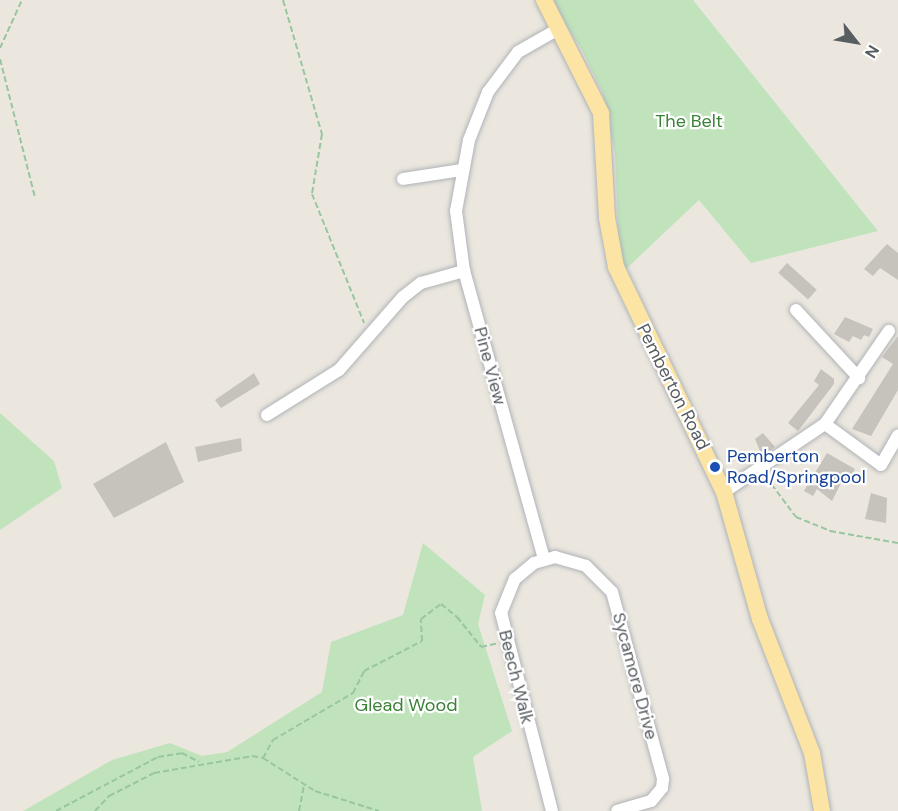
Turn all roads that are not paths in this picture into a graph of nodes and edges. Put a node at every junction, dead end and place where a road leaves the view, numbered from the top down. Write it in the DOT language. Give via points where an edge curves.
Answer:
graph roads {
  1 [pos="544,0"];
  2 [pos="560,28"];
  3 [pos="462,170"];
  4 [pos="404,179"];
  5 [pos="464,271"];
  6 [pos="796,310"];
  7 [pos="889,331"];
  8 [pos="859,378"];
  9 [pos="267,415"];
  10 [pos="825,424"];
  11 [pos="898,436"];
  12 [pos="724,492"];
  13 [pos="544,559"];
  14 [pos="552,811"];
  15 [pos="617,811"];
  16 [pos="822,811"];
  1 -- 2 [label="main road, Pemberton Road"];
  2 -- 3 [label="street, Pine View" via="519,52 499,74 478,116"];
  2 -- 12 [label="main road, Pemberton Road" via="601,113 607,218 616,267"];
  3 -- 4 [label="street"];
  3 -- 5 [label="street, Pine View" via="456,211"];
  5 -- 9 [label="street" via="421,283 403,297 356,355 325,381"];
  5 -- 13 [label="street, Pine View"];
  6 -- 8 [label="street"];
  7 -- 8 [label="street"];
  8 -- 10 [label="street"];
  10 -- 11 [label="street" via="881,465"];
  10 -- 12 [label="street"];
  12 -- 16 [label="main road, Pemberton Road" via="760,619 812,753"];
  13 -- 14 [label="street, Beech Walk" via="524,570 508,590 501,613"];
  13 -- 15 [label="street, Sycamore Drive" via="565,558 586,566 612,592 663,779 662,788 651,801"];
}
